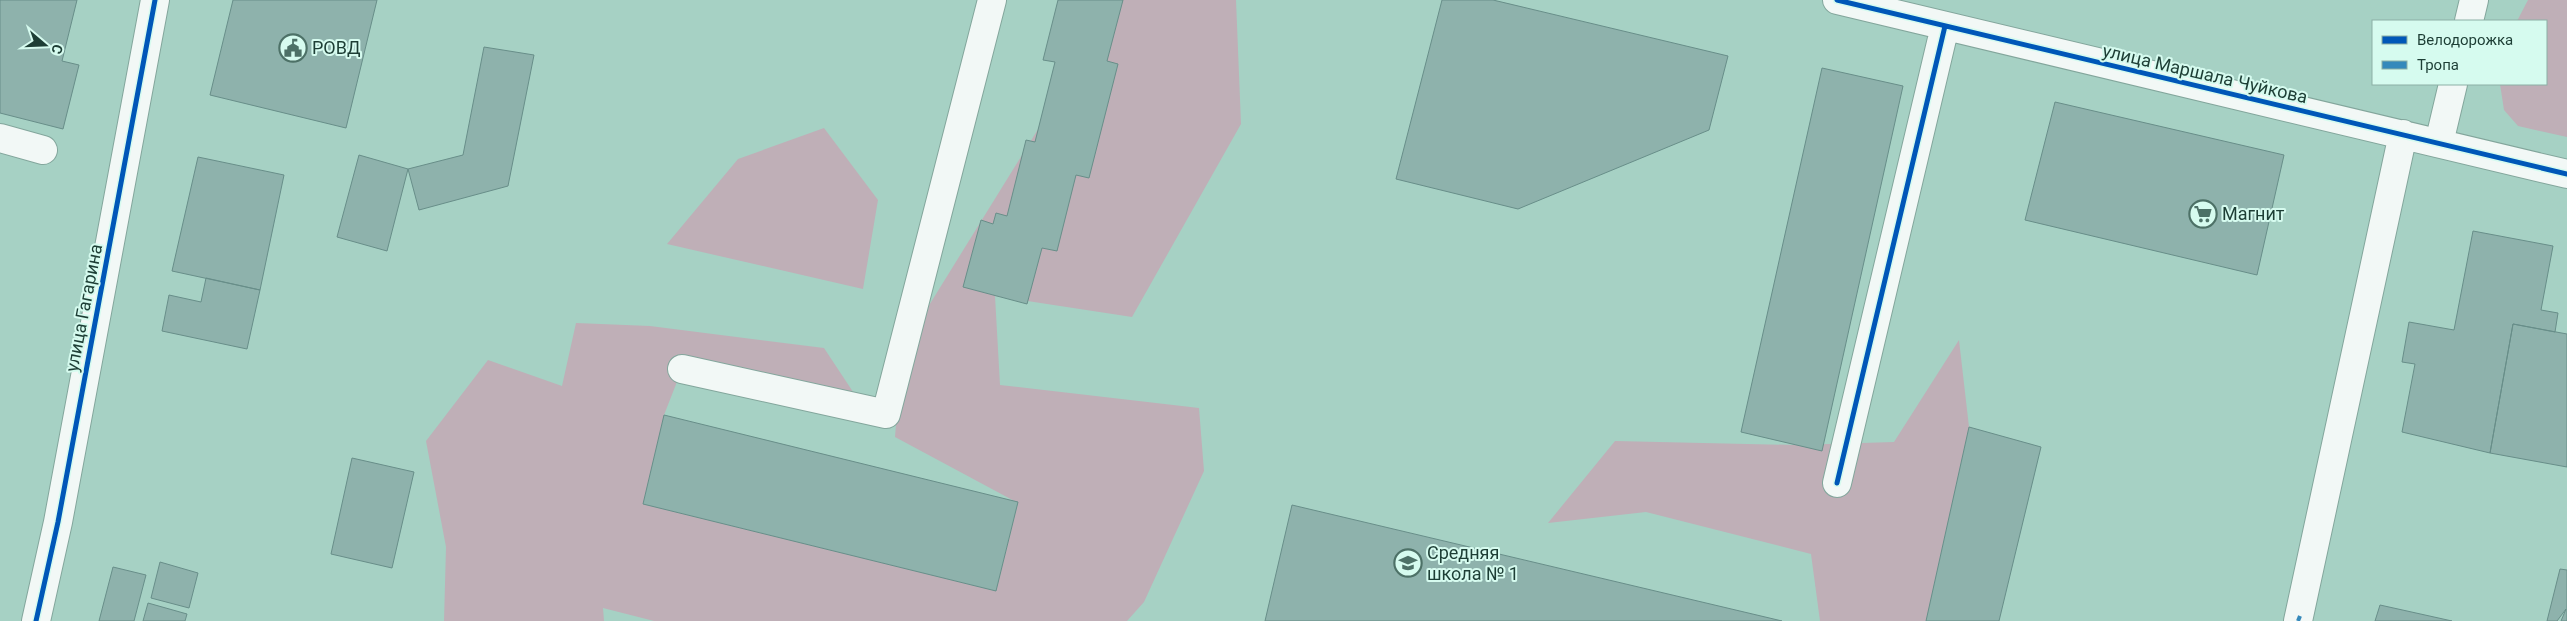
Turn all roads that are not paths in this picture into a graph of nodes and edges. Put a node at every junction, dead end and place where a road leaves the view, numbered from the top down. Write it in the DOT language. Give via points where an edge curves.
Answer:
graph roads {
  1 [pos="155,0"];
  2 [pos="992,0"];
  3 [pos="1837,0"];
  4 [pos="2474,0"];
  5 [pos="2469,20"];
  6 [pos="1945,26"];
  7 [pos="2453,85"];
  8 [pos="2403,134"];
  9 [pos="0,138"];
  10 [pos="2439,143"];
  11 [pos="44,150"];
  12 [pos="2567,174"];
  13 [pos="682,369"];
  14 [pos="1838,482"];
  15 [pos="2299,618"];
  16 [pos="36,621"];
  1 -- 16 [label="street, улица Гагарина" via="58,522"];
  2 -- 13 [label="street" via="886,414"];
  3 -- 6 [label="street, улица Маршала Чуйкова"];
  4 -- 5 [label="street"];
  6 -- 8 [label="street, улица Маршала Чуйкова"];
  6 -- 14 [label="street"];
  7 -- 10 [label="street"];
  8 -- 10 [label="street, улица Маршала Чуйкова"];
  8 -- 15 [label="street"];
  9 -- 11 [label="street"];
  10 -- 12 [label="street, улица Маршала Чуйкова"];
}
